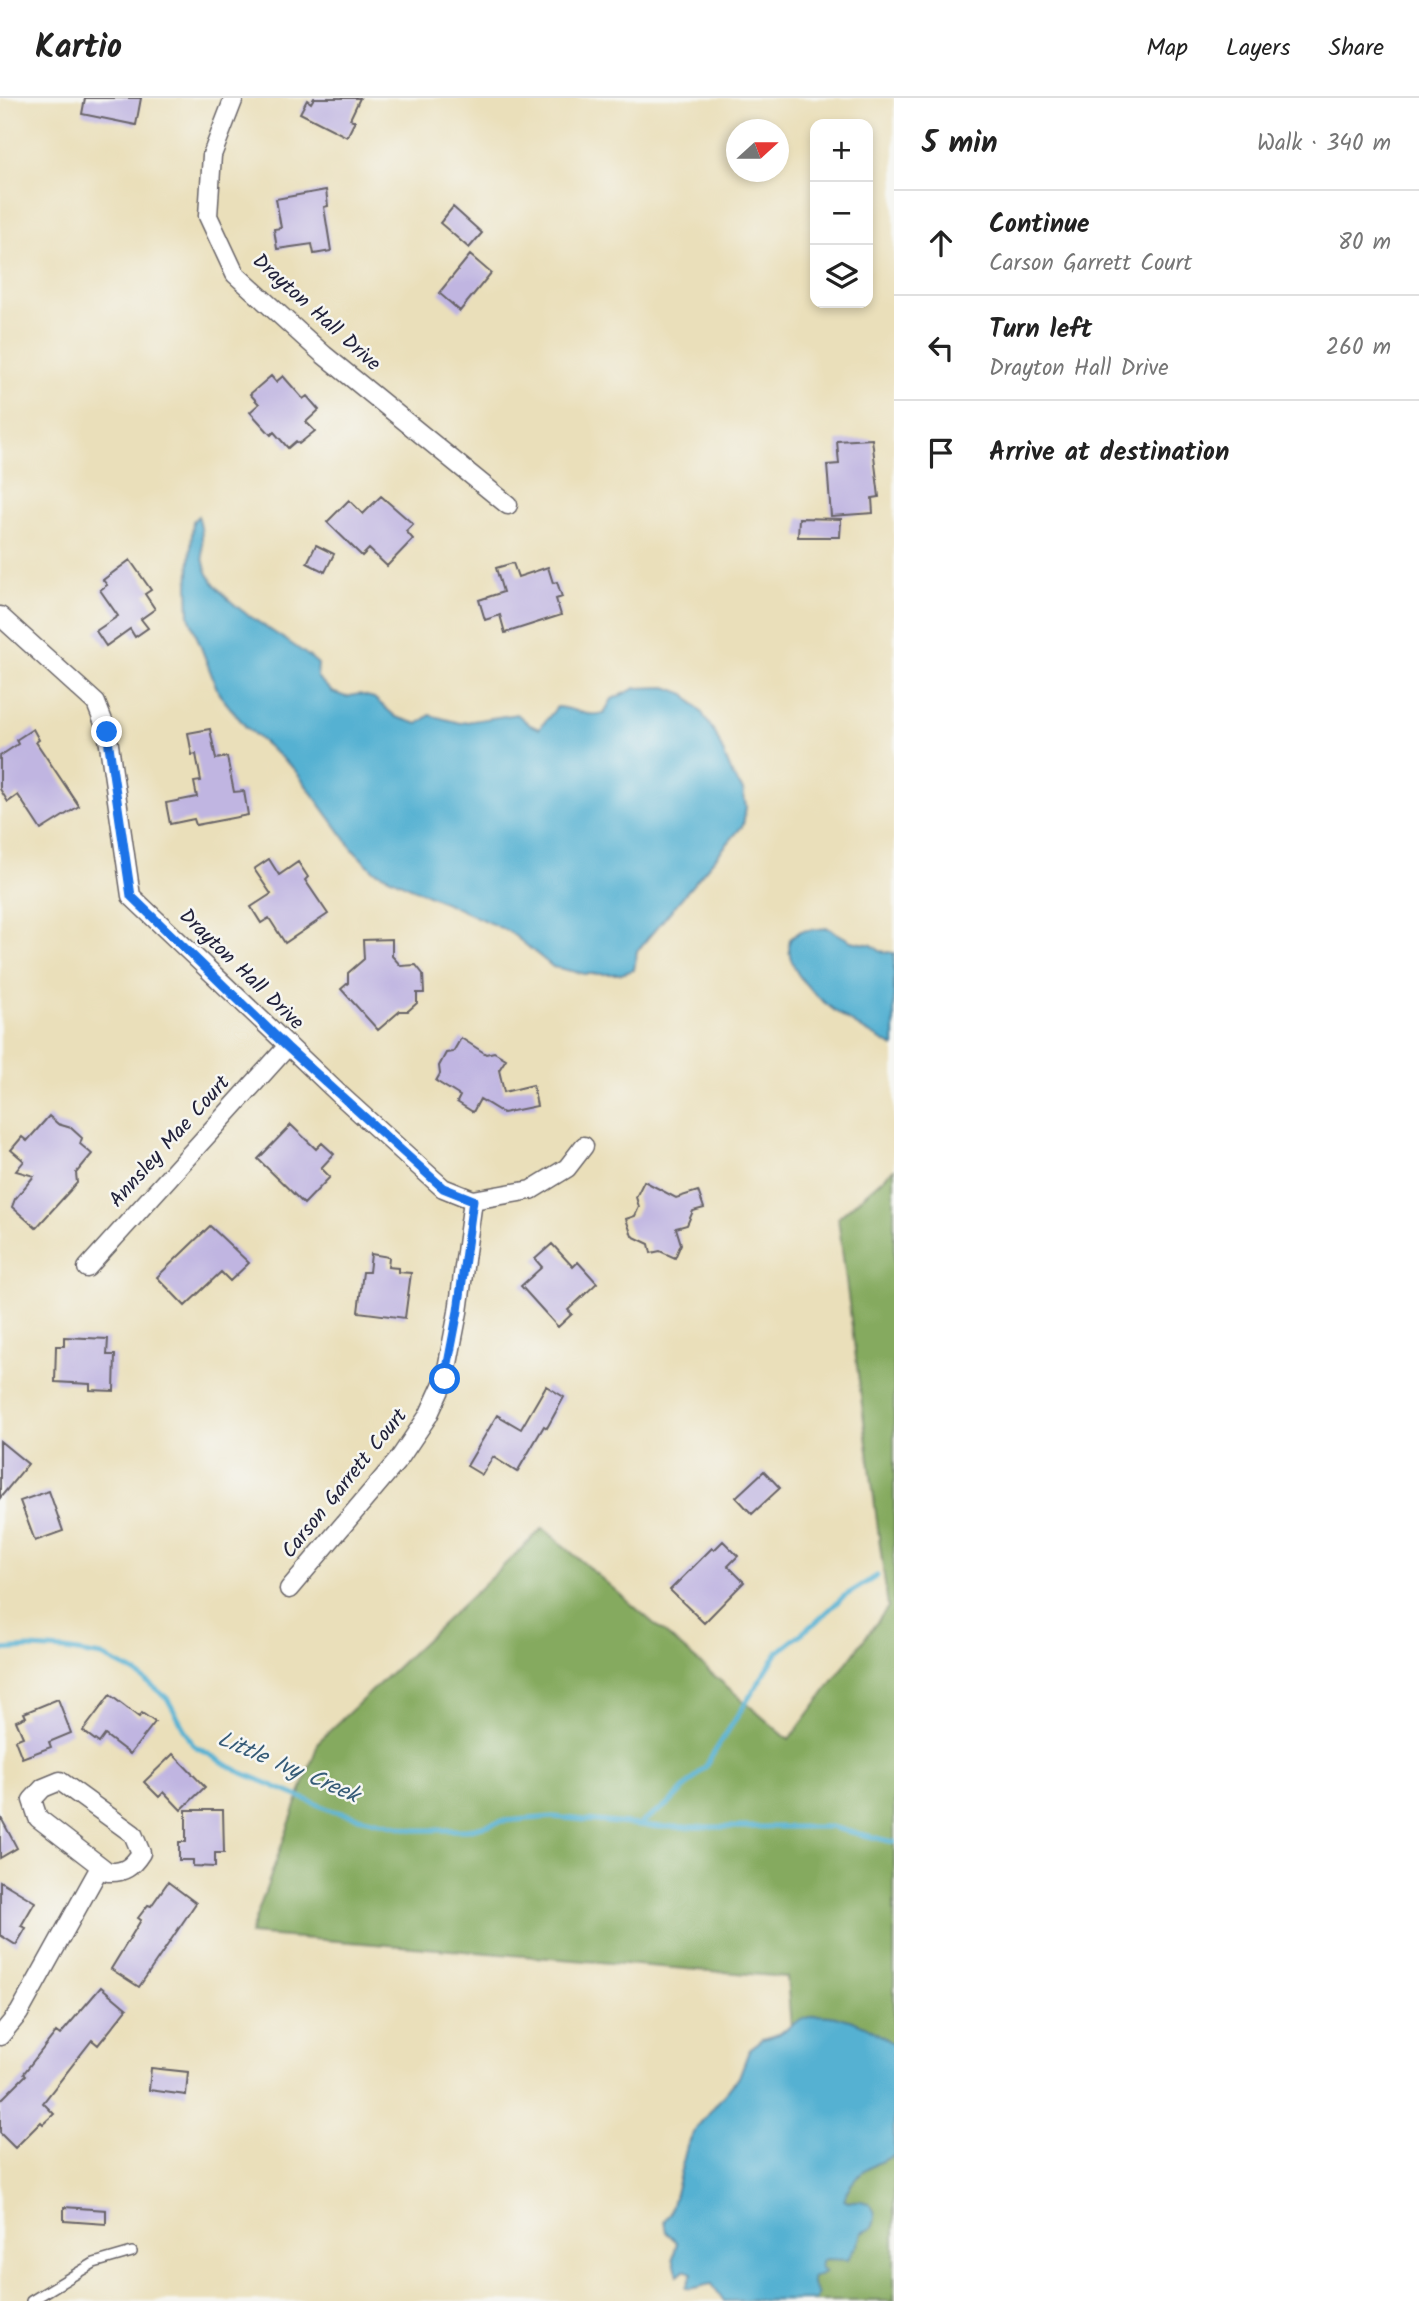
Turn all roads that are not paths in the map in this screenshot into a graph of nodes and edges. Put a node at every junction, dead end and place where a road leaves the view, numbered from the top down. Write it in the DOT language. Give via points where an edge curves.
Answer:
graph roads {
  1 [pos="234,98"];
  2 [pos="508,505"];
  3 [pos="0,616"];
  4 [pos="287,1047"];
  5 [pos="584,1146"];
  6 [pos="473,1200"];
  7 [pos="87,1268"];
  8 [pos="289,1589"];
  9 [pos="100,1867"];
  10 [pos="0,2036"];
  11 [pos="132,2252"];
  12 [pos="31,2301"];
  1 -- 2 [label="street, Drayton Hall Drive" via="212,155 208,216 235,274 324,355"];
  3 -- 4 [label="street, Drayton Hall Drive" via="96,704 107,732 131,896"];
  4 -- 6 [label="street, Drayton Hall Drive" via="443,1188"];
  4 -- 7 [label="street, Annsley Mae Court"];
  5 -- 6 [label="street" via="567,1167 531,1190"];
  6 -- 8 [label="street, Carson Garrett Court" via="445,1379 428,1416 398,1459"];
  9 -- 9 [label="street" via="121,1873 134,1864 141,1853 133,1834 60,1781 43,1788 32,1800 38,1818"];
  9 -- 10 [label="street" via="19,2013"];
  11 -- 12 [label="lane" via="94,2263"];
}
